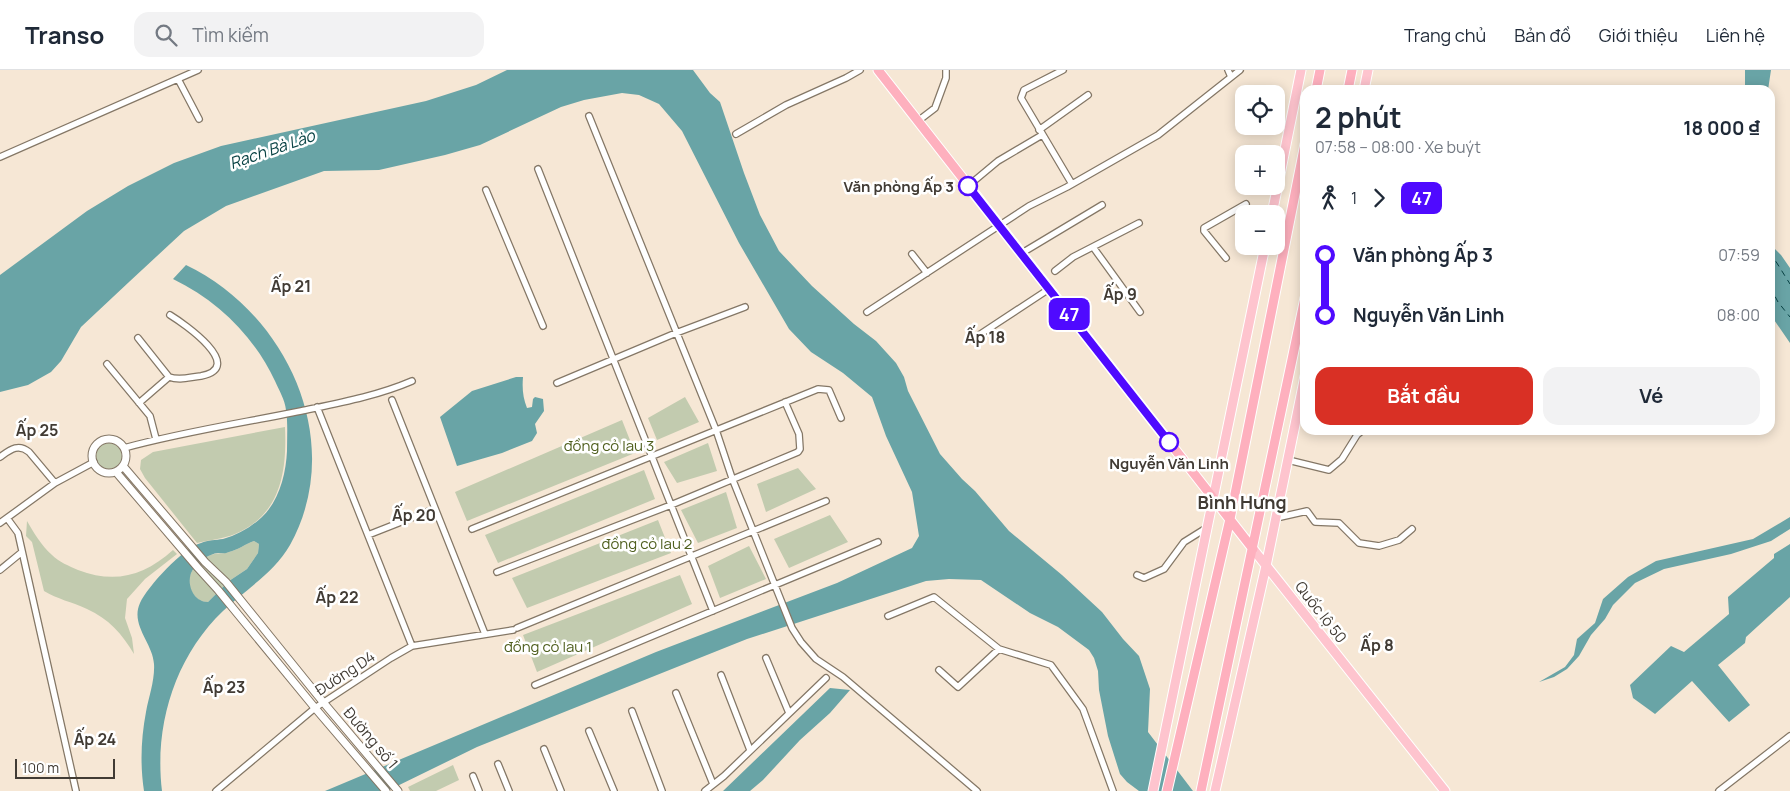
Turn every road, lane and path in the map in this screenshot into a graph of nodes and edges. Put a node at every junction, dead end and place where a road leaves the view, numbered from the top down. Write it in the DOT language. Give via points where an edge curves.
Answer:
graph roads {
  1 [pos="198,70"];
  2 [pos="860,70"];
  3 [pos="878,70"];
  4 [pos="946,70"];
  5 [pos="1063,70"];
  6 [pos="1228,70"];
  7 [pos="1240,70"];
  8 [pos="1301,70"];
  9 [pos="1320,70"];
  10 [pos="1352,70"];
  11 [pos="1368,70"];
  12 [pos="1231,77"];
  13 [pos="178,79"];
  14 [pos="1317,85"];
  15 [pos="1349,85"];
  16 [pos="1365,85"];
  17 [pos="1088,95"];
  18 [pos="589,116"];
  19 [pos="199,119"];
  20 [pos="918,121"];
  21 [pos="1040,132"];
  22 [pos="736,134"];
  23 [pos="0,157"];
  24 [pos="538,169"];
  25 [pos="1300,169"];
  26 [pos="1072,184"];
  27 [pos="968,186"];
  28 [pos="486,190"];
  29 [pos="1246,204"];
  30 [pos="1102,205"];
  31 [pos="1274,205"];
  32 [pos="1140,223"];
  33 [pos="998,225"];
  34 [pos="1093,247"];
  35 [pos="912,254"];
  36 [pos="1022,254"];
  37 [pos="1263,255"];
  38 [pos="1226,258"];
  39 [pos="1055,271"];
  40 [pos="927,274"];
  41 [pos="1050,289"];
  42 [pos="745,307"];
  43 [pos="867,312"];
  44 [pos="1140,312"];
  45 [pos="170,315"];
  46 [pos="1300,322"];
  47 [pos="543,326"];
  48 [pos="676,333"];
  49 [pos="979,335"];
  50 [pos="138,338"];
  51 [pos="613,360"];
  52 [pos="107,364"];
  53 [pos="169,377"];
  54 [pos="412,381"];
  55 [pos="557,383"];
  56 [pos="392,400"];
  57 [pos="1300,401"];
  58 [pos="785,402"];
  59 [pos="139,403"];
  60 [pos="317,407"];
  61 [pos="841,418"];
  62 [pos="716,430"];
  63 [pos="1355,435"];
  64 [pos="156,440"];
  65 [pos="124,448"];
  66 [pos="0,456"];
  67 [pos="652,457"];
  68 [pos="1288,460"];
  69 [pos="94,462"];
  70 [pos="124,466"];
  71 [pos="116,472"];
  72 [pos="732,478"];
  73 [pos="55,482"];
  74 [pos="1213,497"];
  75 [pos="826,501"];
  76 [pos="671,505"];
  77 [pos="434,508"];
  78 [pos="6,518"];
  79 [pos="1276,518"];
  80 [pos="1230,519"];
  81 [pos="0,523"];
  82 [pos="1208,527"];
  83 [pos="472,529"];
  84 [pos="1412,529"];
  85 [pos="754,530"];
  86 [pos="368,534"];
  87 [pos="878,542"];
  88 [pos="1253,549"];
  89 [pos="22,552"];
  90 [pos="692,557"];
  91 [pos="1266,566"];
  92 [pos="0,570"];
  93 [pos="497,572"];
  94 [pos="1137,575"];
  95 [pos="776,584"];
  96 [pos="250,611"];
  97 [pos="713,611"];
  98 [pos="888,616"];
  99 [pos="242,618"];
  100 [pos="485,634"];
  101 [pos="412,646"];
  102 [pos="999,648"];
  103 [pos="766,658"];
  104 [pos="938,670"];
  105 [pos="721,675"];
  106 [pos="826,678"];
  107 [pos="535,685"];
  108 [pos="676,693"];
  109 [pos="323,702"];
  110 [pos="315,708"];
  111 [pos="632,711"];
  112 [pos="790,713"];
  113 [pos="589,732"];
  114 [pos="1790,736"];
  115 [pos="544,749"];
  116 [pos="750,750"];
  117 [pos="1209,754"];
  118 [pos="1222,756"];
  119 [pos="498,764"];
  120 [pos="473,776"];
  121 [pos="714,784"];
  122 [pos="1202,788"];
  123 [pos="1441,789"];
  124 [pos="1215,790"];
  125 [pos="76,791"];
  126 [pos="216,791"];
  127 [pos="386,791"];
  128 [pos="398,791"];
  129 [pos="479,791"];
  130 [pos="509,791"];
  131 [pos="561,791"];
  132 [pos="614,791"];
  133 [pos="662,791"];
  134 [pos="705,791"];
  135 [pos="977,791"];
  136 [pos="1113,791"];
  137 [pos="1153,791"];
  138 [pos="1167,791"];
  139 [pos="1719,791"];
  1 -- 13 [label="street"];
  2 -- 22 [label="street" via="786,105"];
  3 -- 20 [label="highway, Quốc lộ 50"];
  4 -- 20 [label="street" via="935,108"];
  5 -- 21 [label="street" via="1024,90 1021,98"];
  6 -- 12 [label="street"];
  7 -- 12 [label="street"];
  8 -- 31 [label="main road"];
  9 -- 14 [label="highway"];
  10 -- 15 [label="highway"];
  11 -- 16 [label="main road"];
  12 -- 26 [label="street" via="1158,135"];
  13 -- 19 [label="street"];
  13 -- 23 [label="street"];
  17 -- 21 [label="street"];
  18 -- 48 [label="street"];
  20 -- 27 [label="highway, Quốc lộ 50"];
  21 -- 26 [label="street"];
  21 -- 27 [label="street"];
  24 -- 51 [label="street"];
  25 -- 80 [label="highway"];
  26 -- 33 [label="street"];
  27 -- 33 [label="highway, Quốc lộ 50"];
  28 -- 47 [label="street"];
  29 -- 38 [label="street" via="1204,228"];
  30 -- 36 [label="street"];
  32 -- 34 [label="street"];
  33 -- 36 [label="highway, Quốc lộ 50"];
  33 -- 40 [label="street"];
  34 -- 39 [label="street"];
  34 -- 44 [label="street"];
  35 -- 40 [label="street"];
  36 -- 41 [label="highway, Quốc lộ 50"];
  37 -- 74 [label="main road"];
  40 -- 43 [label="street"];
  41 -- 49 [label="street"];
  41 -- 74 [label="highway, Quốc lộ 50"];
  42 -- 48 [label="street"];
  45 -- 53 [label="street" via="199,337 217,360 214,369 206,375 179,380"];
  46 -- 88 [label="highway"];
  48 -- 51 [label="street"];
  48 -- 62 [label="street"];
  50 -- 53 [label="street"];
  51 -- 55 [label="street"];
  51 -- 67 [label="street"];
  52 -- 59 [label="street"];
  53 -- 59 [label="street"];
  54 -- 60 [label="street" via="388,391"];
  56 -- 77 [label="street"];
  57 -- 68 [label="main road"];
  58 -- 61 [label="street" via="818,389 829,390"];
  58 -- 62 [label="street"];
  58 -- 72 [label="street" via="799,434 798,452"];
  59 -- 64 [label="street" via="150,416"];
  60 -- 64 [label="street"];
  60 -- 86 [label="street"];
  62 -- 67 [label="street"];
  62 -- 72 [label="street"];
  63 -- 68 [label="street" via="1342,459 1329,470"];
  64 -- 65 [label="street"];
  65 -- 69 [label="street" via="114,440 103,440 94,450"];
  65 -- 70 [label="street"];
  66 -- 73 [label="street" via="16,447 25,448"];
  67 -- 76 [label="street"];
  67 -- 83 [label="street"];
  68 -- 79 [label="main road"];
  69 -- 71 [label="street" via="101,471"];
  69 -- 73 [label="street"];
  70 -- 71 [label="street"];
  70 -- 96 [label="street, Đường số 1"];
  71 -- 99 [label="street, Đường số 1"];
  72 -- 76 [label="street"];
  72 -- 85 [label="street"];
  73 -- 78 [label="street"];
  74 -- 80 [label="highway, Quốc lộ 50"];
  74 -- 82 [label="main road"];
  75 -- 85 [label="street, Đường D4"];
  76 -- 90 [label="street"];
  76 -- 93 [label="street"];
  77 -- 86 [label="street"];
  77 -- 100 [label="street"];
  78 -- 81 [label="street"];
  78 -- 89 [label="street" via="18,533"];
  79 -- 84 [label="street" via="1307,511 1315,522 1339,523 1359,543 1379,546 1399,540"];
  79 -- 91 [label="main road"];
  80 -- 88 [label="highway, Quốc lộ 50"];
  80 -- 138 [label="highway"];
  82 -- 94 [label="street" via="1184,542 1164,568 1144,578"];
  82 -- 137 [label="main road"];
  85 -- 90 [label="street, Đường D4"];
  85 -- 95 [label="street"];
  86 -- 101 [label="street"];
  87 -- 95 [label="street"];
  88 -- 91 [label="main road, Quốc lộ 50"];
  88 -- 117 [label="highway"];
  89 -- 92 [label="street"];
  89 -- 125 [label="street"];
  90 -- 97 [label="street"];
  90 -- 100 [label="street, Đường D4" via="515,629"];
  91 -- 118 [label="main road"];
  91 -- 123 [label="main road, Quốc lộ 50"];
  95 -- 97 [label="street"];
  95 -- 135 [label="street" via="792,628 816,660 843,677"];
  96 -- 99 [label="street"];
  96 -- 109 [label="street, Đường số 1"];
  97 -- 107 [label="street"];
  98 -- 102 [label="street" via="934,597"];
  99 -- 110 [label="street, Đường số 1"];
  100 -- 101 [label="street, Đường D4"];
  101 -- 109 [label="street, Đường D4"];
  102 -- 104 [label="street" via="958,687"];
  102 -- 136 [label="street" via="1051,665 1083,709"];
  103 -- 112 [label="street"];
  105 -- 116 [label="street"];
  106 -- 112 [label="street"];
  108 -- 121 [label="street"];
  109 -- 110 [label="street, Đường D4"];
  109 -- 128 [label="street, Đường số 1"];
  110 -- 126 [label="street, Đường D4"];
  110 -- 127 [label="street, Đường số 1"];
  111 -- 133 [label="street"];
  112 -- 116 [label="street"];
  113 -- 132 [label="street"];
  114 -- 139 [label="street"];
  115 -- 131 [label="street"];
  116 -- 121 [label="street"];
  117 -- 118 [label="main road"];
  117 -- 122 [label="highway"];
  118 -- 124 [label="main road"];
  119 -- 130 [label="street"];
  120 -- 129 [label="street"];
  121 -- 134 [label="street"];
}
